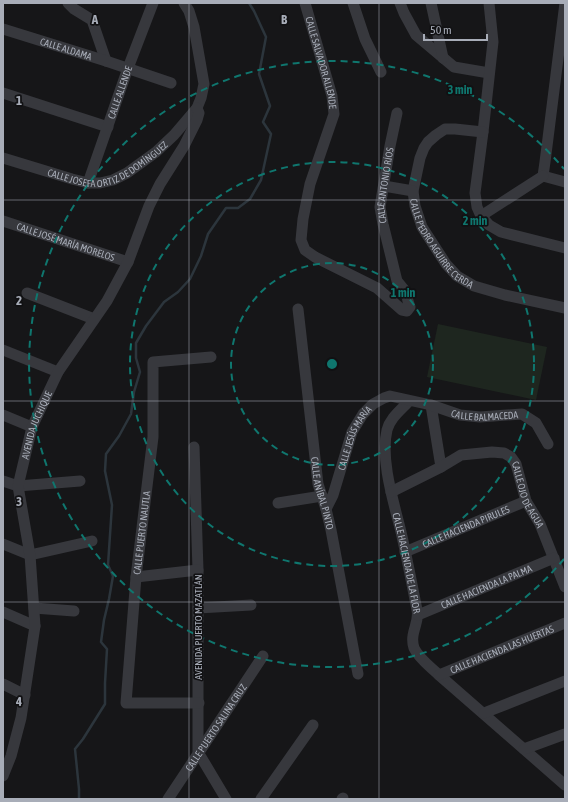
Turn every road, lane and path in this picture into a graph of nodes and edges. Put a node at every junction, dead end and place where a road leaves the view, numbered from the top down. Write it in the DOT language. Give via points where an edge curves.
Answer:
graph roads {
  1 [pos="68,3"];
  2 [pos="153,3"];
  3 [pos="184,3"];
  4 [pos="304,3"];
  5 [pos="353,3"];
  6 [pos="400,3"];
  7 [pos="432,3"];
  8 [pos="489,3"];
  9 [pos="565,3"];
  10 [pos="3,30"];
  11 [pos="443,58"];
  12 [pos="106,61"];
  13 [pos="128,68"];
  14 [pos="381,72"];
  15 [pos="489,73"];
  16 [pos="171,83"];
  17 [pos="3,93"];
  18 [pos="197,108"];
  19 [pos="397,113"];
  20 [pos="108,127"];
  21 [pos="483,132"];
  22 [pos="3,158"];
  23 [pos="543,176"];
  24 [pos="565,182"];
  25 [pos="88,183"];
  26 [pos="384,186"];
  27 [pos="413,191"];
  28 [pos="481,216"];
  29 [pos="3,221"];
  30 [pos="565,248"];
  31 [pos="128,262"];
  32 [pos="28,293"];
  33 [pos="408,301"];
  34 [pos="565,308"];
  35 [pos="298,309"];
  36 [pos="94,319"];
  37 [pos="3,350"];
  38 [pos="211,357"];
  39 [pos="58,372"];
  40 [pos="409,401"];
  41 [pos="431,405"];
  42 [pos="3,415"];
  43 [pos="32,427"];
  44 [pos="548,444"];
  45 [pos="194,447"];
  46 [pos="441,467"];
  47 [pos="3,481"];
  48 [pos="80,481"];
  49 [pos="18,486"];
  50 [pos="391,492"];
  51 [pos="322,496"];
  52 [pos="526,500"];
  53 [pos="278,503"];
  54 [pos="326,509"];
  55 [pos="92,540"];
  56 [pos="3,544"];
  57 [pos="405,552"];
  58 [pos="30,555"];
  59 [pos="554,558"];
  60 [pos="198,570"];
  61 [pos="136,577"];
  62 [pos="565,587"];
  63 [pos="251,605"];
  64 [pos="34,608"];
  65 [pos="198,608"];
  66 [pos="74,611"];
  67 [pos="3,612"];
  68 [pos="418,615"];
  69 [pos="565,623"];
  70 [pos="35,626"];
  71 [pos="263,656"];
  72 [pos="358,674"];
  73 [pos="440,675"];
  74 [pos="565,680"];
  75 [pos="3,684"];
  76 [pos="25,695"];
  77 [pos="199,703"];
  78 [pos="484,713"];
  79 [pos="313,725"];
  80 [pos="565,734"];
  81 [pos="524,749"];
  82 [pos="198,752"];
  83 [pos="7,754"];
  84 [pos="3,776"];
  85 [pos="565,785"];
  86 [pos="168,799"];
  87 [pos="226,799"];
  88 [pos="261,799"];
  1 -- 12 [label="street" via="92,20"];
  2 -- 13 [label="street, CALLE ALLENDE"];
  3 -- 18 [label="street, AVENIDA JUCHIQUE" via="194,27 204,84"];
  4 -- 33 [label="street, CALLE SALVADOR ALLENDE" via="332,96 334,114 310,184 301,240 305,250 315,257 376,288 402,310 409,309"];
  5 -- 14 [label="street" via="365,39"];
  6 -- 11 [label="street" via="416,35"];
  7 -- 11 [label="street"];
  8 -- 15 [label="street" via="493,42"];
  9 -- 23 [label="street"];
  10 -- 12 [label="street, CALLE ALDAMA"];
  11 -- 15 [label="street" via="454,67"];
  12 -- 13 [label="street, CALLE ALDAMA"];
  13 -- 16 [label="street, CALLE ALDAMA"];
  13 -- 20 [label="street, CALLE ALLENDE"];
  15 -- 21 [label="street"];
  17 -- 20 [label="street"];
  18 -- 25 [label="street, CALLE JOSEFA ORTIZ DE DOMÍNGUEZ" via="174,135 143,162 113,180"];
  18 -- 31 [label="street, AVENIDA JUCHIQUE" via="197,120 149,206"];
  19 -- 26 [label="street, CALLE ANTONIO RÍOS"];
  20 -- 25 [label="street, CALLE ALLENDE"];
  21 -- 27 [label="street, CALLE PEDRO AGUIRRE CERDA" via="455,129 445,130 436,135 424,148"];
  21 -- 28 [label="street" via="475,193"];
  22 -- 25 [label="street, CALLE JOSEFA ORTIZ DE DOMÍNGUEZ"];
  23 -- 24 [label="street"];
  23 -- 28 [label="street"];
  26 -- 27 [label="street"];
  26 -- 33 [label="street, CALLE ANTONIO RÍOS" via="380,207 383,224 397,281 406,292"];
  27 -- 34 [label="street, CALLE PEDRO AGUIRRE CERDA" via="422,227 457,276 474,286"];
  28 -- 30 [label="street" via="489,225 501,232"];
  29 -- 31 [label="street, CALLE JOSÉ MARÍA MORELOS"];
  31 -- 36 [label="street, AVENIDA JUCHIQUE"];
  32 -- 36 [label="street"];
  35 -- 51 [label="street, CALLE ANÍBAL PINTO" via="318,484"];
  36 -- 39 [label="street, AVENIDA JUCHIQUE"];
  37 -- 39 [label="street"];
  38 -- 61 [label="street, CALLE PUERTO NAUTLA" via="153,362 154,437"];
  39 -- 43 [label="street, AVENIDA JUCHIQUE"];
  40 -- 41 [label="street, CALLE BALMACEDA"];
  40 -- 50 [label="street, CALLE HACIENDA DE LA FLOR" via="390,422 387,430 385,446"];
  40 -- 54 [label="street, CALLE JESÚS MARÍA" via="390,396 373,404 363,414 352,432 333,495"];
  41 -- 44 [label="street, CALLE BALMACEDA" via="466,416 522,414 536,423"];
  41 -- 46 [label="street"];
  42 -- 43 [label="street"];
  43 -- 49 [label="street, AVENIDA JUCHIQUE"];
  45 -- 60 [label="street, AVENIDA PUERTO MAZATLÁN"];
  46 -- 50 [label="street, CALLE OJO DE AGUA"];
  46 -- 52 [label="street, CALLE OJO DE AGUA" via="462,455 504,453 516,464"];
  47 -- 49 [label="street"];
  48 -- 49 [label="street"];
  49 -- 58 [label="street, AVENIDA JUCHIQUE"];
  50 -- 57 [label="street, CALLE HACIENDA DE LA FLOR"];
  51 -- 53 [label="street"];
  51 -- 54 [label="street, CALLE ANÍBAL PINTO"];
  52 -- 57 [label="street, CALLE HACIENDA PIRULES"];
  52 -- 59 [label="street, CALLE OJO DE AGUA" via="540,524"];
  54 -- 72 [label="street, CALLE ANÍBAL PINTO"];
  55 -- 58 [label="street"];
  56 -- 58 [label="street"];
  57 -- 68 [label="street, CALLE HACIENDA DE LA FLOR"];
  58 -- 64 [label="street, AVENIDA JUCHIQUE"];
  59 -- 62 [label="street, CALLE OJO DE AGUA"];
  59 -- 68 [label="street, CALLE HACIENDA LA PALMA"];
  60 -- 61 [label="street"];
  60 -- 65 [label="street, AVENIDA PUERTO MAZATLÁN"];
  61 -- 77 [label="street, CALLE PUERTO NAUTLA" via="126,704"];
  63 -- 65 [label="street"];
  64 -- 66 [label="street"];
  64 -- 70 [label="street, AVENIDA JUCHIQUE"];
  65 -- 77 [label="street, AVENIDA PUERTO MAZATLÁN"];
  67 -- 70 [label="street"];
  68 -- 73 [label="street, CALLE HACIENDA DE LA FLOR" via="413,632 415,650"];
  69 -- 73 [label="street, CALLE HACIENDA LAS HUERTAS"];
  70 -- 76 [label="street, AVENIDA JUCHIQUE"];
  71 -- 82 [label="street, CALLE PUERTO SALINA CRUZ"];
  73 -- 78 [label="street, CALLE HACIENDA DE LA FLOR"];
  74 -- 78 [label="street"];
  75 -- 76 [label="street"];
  76 -- 83 [label="street, AVENIDA JUCHIQUE" via="21,718"];
  77 -- 82 [label="street, AVENIDA PUERTO MAZATLÁN"];
  78 -- 81 [label="street, CALLE HACIENDA DE LA FLOR"];
  79 -- 88 [label="street"];
  80 -- 81 [label="street"];
  81 -- 85 [label="street, CALLE HACIENDA DE LA FLOR"];
  82 -- 86 [label="street, CALLE PUERTO SALINA CRUZ"];
  82 -- 87 [label="street"];
  83 -- 84 [label="street, AVENIDA JUCHIQUE"];
}
